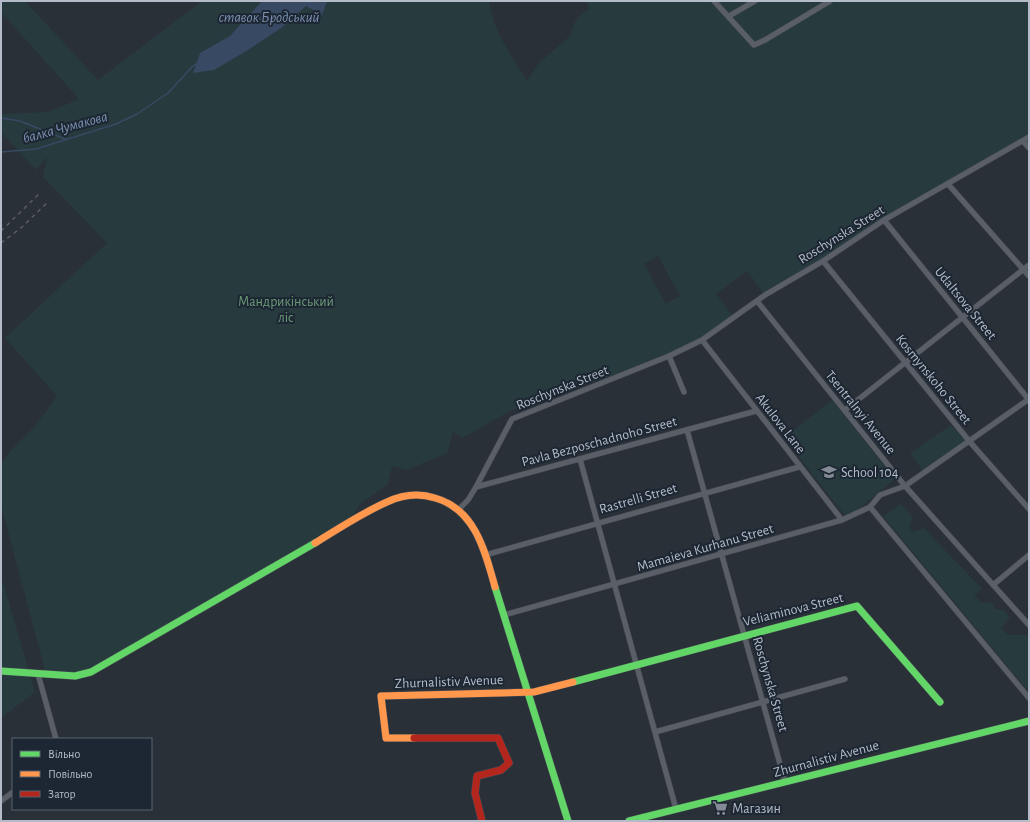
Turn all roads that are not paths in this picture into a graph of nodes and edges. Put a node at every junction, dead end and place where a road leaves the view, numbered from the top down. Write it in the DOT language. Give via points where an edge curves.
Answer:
graph roads {
  1 [pos="714,1"];
  2 [pos="755,1"];
  3 [pos="830,1"];
  4 [pos="729,16"];
  5 [pos="1029,137"];
  6 [pos="1023,141"];
  7 [pos="1029,148"];
  8 [pos="948,184"];
  9 [pos="884,220"];
  10 [pos="823,261"];
  11 [pos="1029,266"];
  12 [pos="1024,270"];
  13 [pos="1029,276"];
  14 [pos="757,301"];
  15 [pos="962,318"];
  16 [pos="702,340"];
  17 [pos="669,356"];
  18 [pos="906,362"];
  19 [pos="684,392"];
  20 [pos="1029,400"];
  21 [pos="845,410"];
  22 [pos="756,411"];
  23 [pos="687,430"];
  24 [pos="970,442"];
  25 [pos="580,459"];
  26 [pos="799,466"];
  27 [pos="905,486"];
  28 [pos="476,487"];
  29 [pos="703,492"];
  30 [pos="870,507"];
  31 [pos="1029,509"];
  32 [pos="458,510"];
  33 [pos="842,520"];
  34 [pos="596,523"];
  35 [pos="484,555"];
  36 [pos="721,555"];
  37 [pos="1029,555"];
  38 [pos="614,585"];
  39 [pos="993,585"];
  40 [pos="504,615"];
  41 [pos="1029,625"];
  42 [pos="745,635"];
  43 [pos="637,666"];
  44 [pos="1,671"];
  45 [pos="38,674"];
  46 [pos="845,678"];
  47 [pos="527,692"];
  48 [pos="1029,698"];
  49 [pos="764,702"];
  50 [pos="940,702"];
  51 [pos="1029,721"];
  52 [pos="655,732"];
  53 [pos="56,738"];
  54 [pos="785,782"];
  55 [pos="12,793"];
  56 [pos="1,801"];
  57 [pos="676,809"];
  58 [pos="482,821"];
  59 [pos="568,821"];
  60 [pos="630,821"];
  1 -- 4 [label="street"];
  2 -- 4 [label="street"];
  3 -- 4 [label="street" via="754,45"];
  5 -- 6 [label="street, Roschynska Street"];
  6 -- 7 [label="street"];
  6 -- 8 [label="street, Roschynska Street"];
  8 -- 9 [label="street, Roschynska Street"];
  8 -- 12 [label="street"];
  9 -- 10 [label="street, Roschynska Street"];
  9 -- 15 [label="street, Udaltsova Street"];
  10 -- 14 [label="street, Roschynska Street"];
  10 -- 18 [label="street, Kosmynskoho Street"];
  11 -- 12 [label="street"];
  12 -- 13 [label="street"];
  12 -- 15 [label="street"];
  14 -- 16 [label="street, Roschynska Street"];
  14 -- 21 [label="street, Tsentralnyi Avenue"];
  15 -- 18 [label="street"];
  15 -- 20 [label="street, Udaltsova Street"];
  16 -- 17 [label="street, Roschynska Street"];
  16 -- 22 [label="street, Akulova Lane"];
  17 -- 19 [label="street"];
  17 -- 28 [label="street, Roschynska Street" via="512,420"];
  18 -- 21 [label="street"];
  18 -- 24 [label="street, Kosmynskoho Street"];
  20 -- 24 [label="street, Mamaieva Kurhanu Street"];
  21 -- 27 [label="street, Tsentralnyi Avenue"];
  22 -- 23 [label="street, Pavla Bezposchadnoho Street"];
  22 -- 26 [label="street, Akulova Lane"];
  23 -- 25 [label="street, Pavla Bezposchadnoho Street"];
  23 -- 29 [label="street, Roschynska Street"];
  24 -- 27 [label="street, Mamaieva Kurhanu Street"];
  24 -- 31 [label="street, Kosmynskoho Street"];
  25 -- 28 [label="street, Pavla Bezposchadnoho Street"];
  25 -- 34 [label="street"];
  26 -- 29 [label="street, Rastrelli Street"];
  26 -- 33 [label="street, Akulova Lane"];
  27 -- 30 [label="street, Mamaieva Kurhanu Street" via="880,494"];
  27 -- 39 [label="street, Tsentralnyi Avenue"];
  28 -- 32 [label="street"];
  29 -- 34 [label="street, Rastrelli Street"];
  29 -- 36 [label="street, Roschynska Street"];
  30 -- 33 [label="street, Mamaieva Kurhanu Street"];
  30 -- 48 [label="street"];
  32 -- 35 [label="street" via="475,529"];
  32 -- 45 [label="street" via="441,498 420,494 396,498 91,672 75,676"];
  33 -- 36 [label="street, Mamaieva Kurhanu Street"];
  34 -- 35 [label="street, Rastrelli Street"];
  34 -- 38 [label="street"];
  35 -- 40 [label="street"];
  36 -- 38 [label="street, Mamaieva Kurhanu Street"];
  36 -- 42 [label="street, Roschynska Street"];
  37 -- 39 [label="street"];
  38 -- 40 [label="street, Mamaieva Kurhanu Street"];
  38 -- 43 [label="street"];
  39 -- 41 [label="street, Tsentralnyi Avenue"];
  40 -- 47 [label="street"];
  42 -- 43 [label="street, Veliaminova Street"];
  42 -- 49 [label="street, Roschynska Street"];
  42 -- 50 [label="street, Veliaminova Street" via="857,606"];
  43 -- 47 [label="street, Veliaminova Street"];
  43 -- 52 [label="street"];
  44 -- 45 [label="street"];
  45 -- 53 [label="street"];
  46 -- 49 [label="street"];
  47 -- 58 [label="street, Zhurnalistiv Avenue" via="380,696 386,738 498,738 509,763 501,770 477,776 475,793"];
  47 -- 59 [label="street"];
  49 -- 52 [label="street"];
  49 -- 54 [label="street, Roschynska Street"];
  51 -- 54 [label="street, Zhurnalistiv Avenue"];
  52 -- 57 [label="street"];
  54 -- 57 [label="street, Zhurnalistiv Avenue"];
  55 -- 56 [label="street"];
  57 -- 60 [label="street, Zhurnalistiv Avenue"];
}
